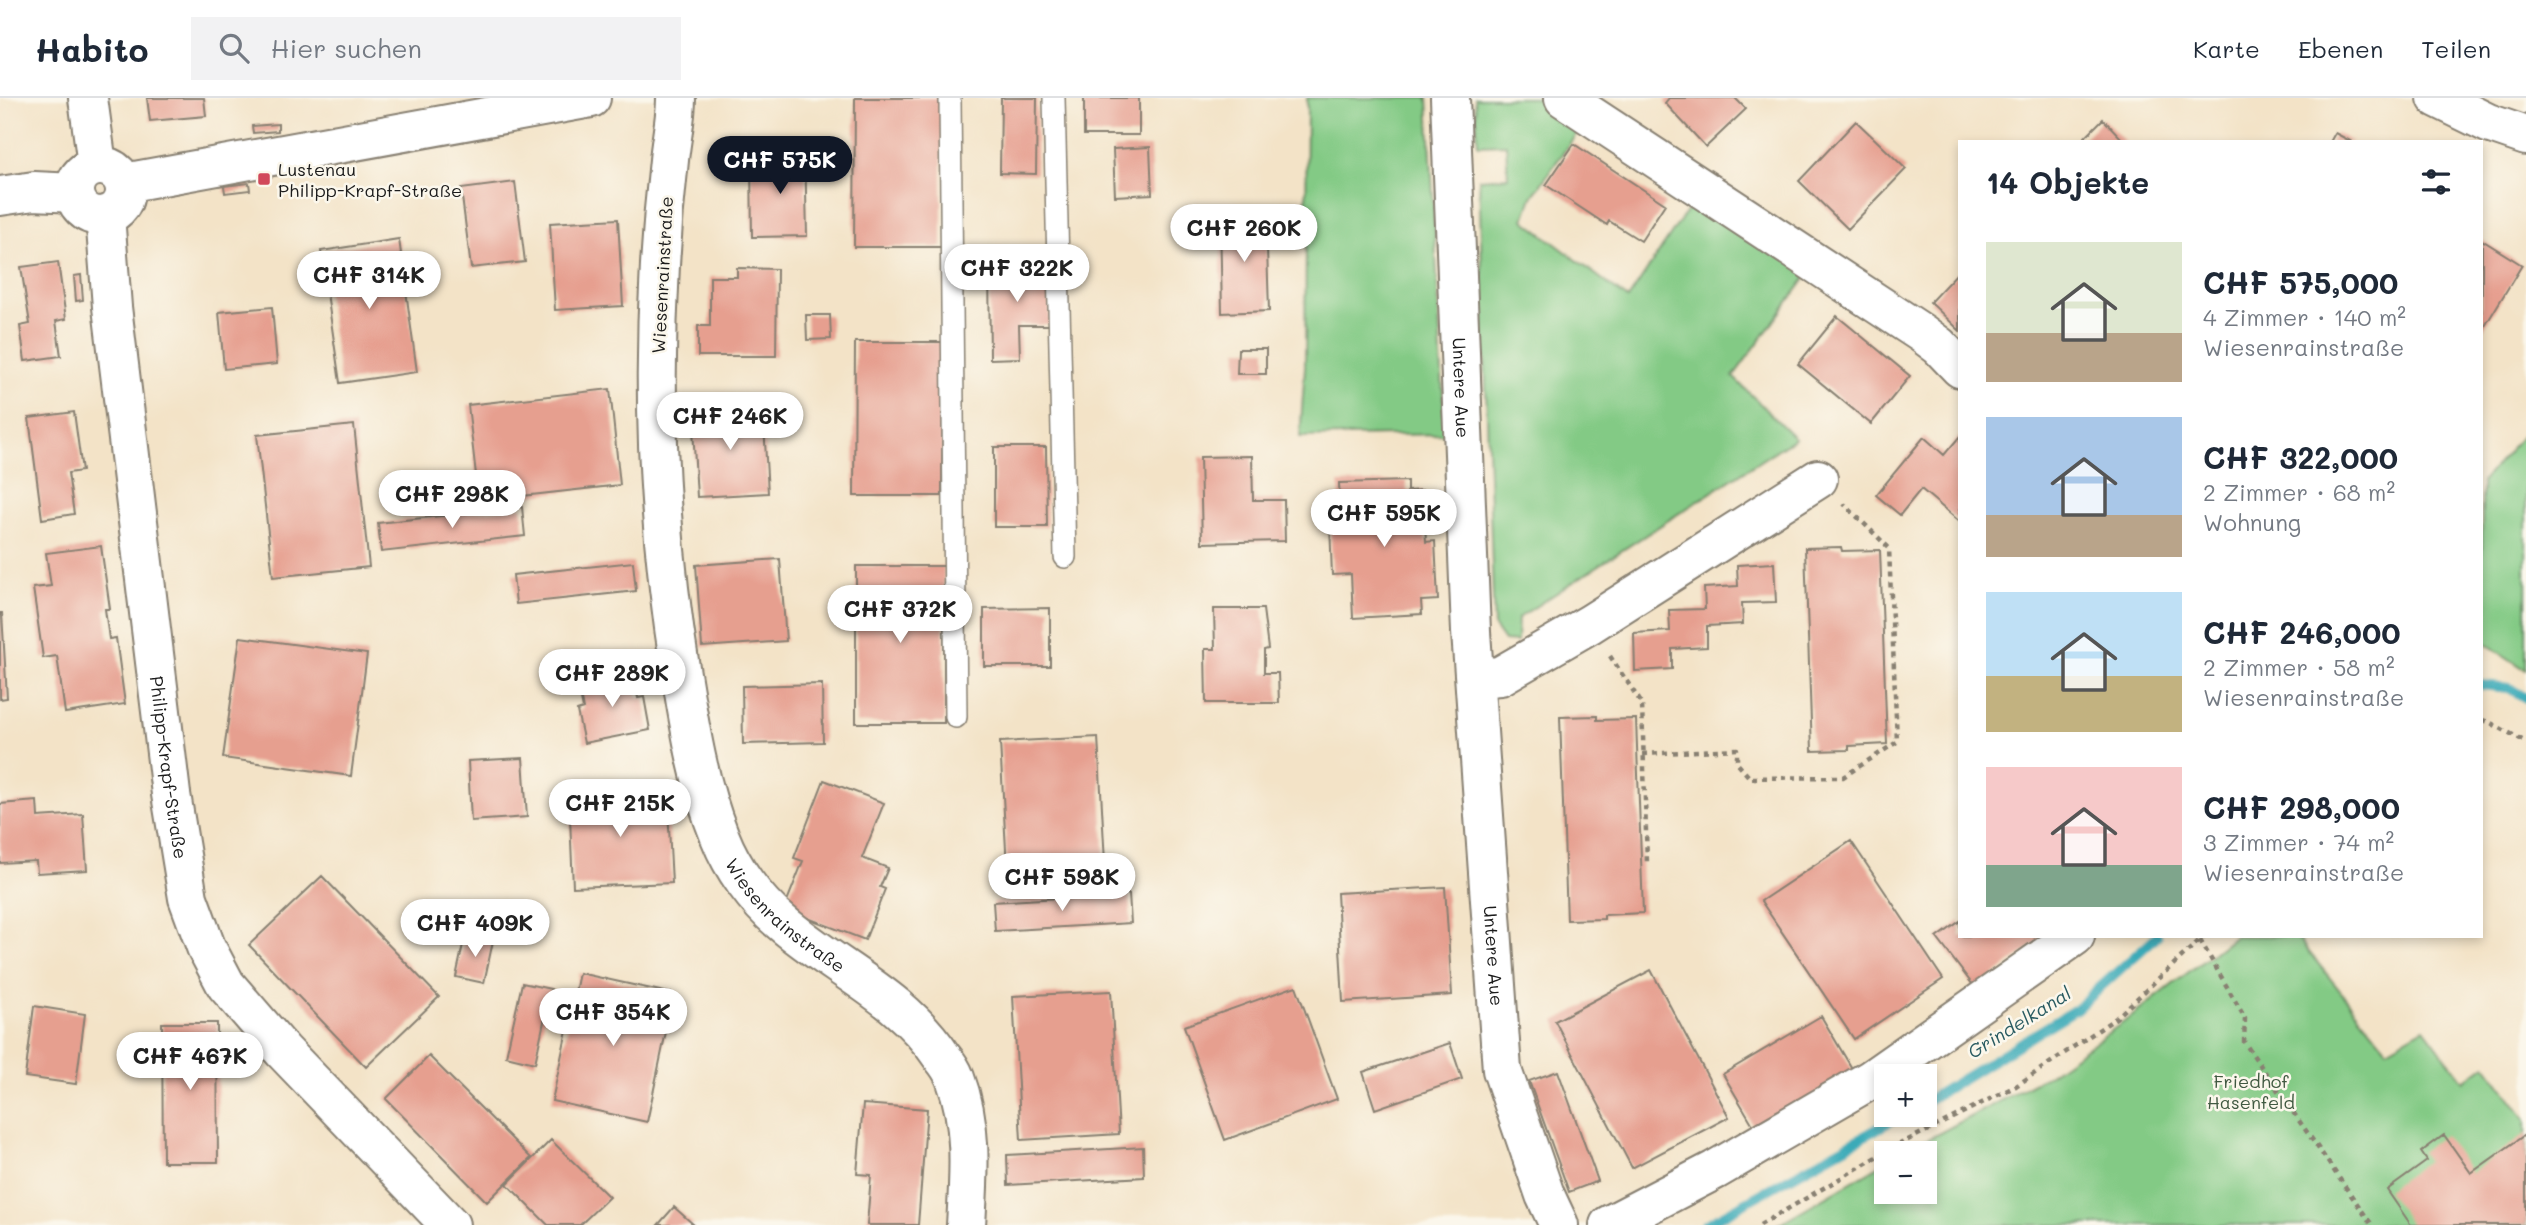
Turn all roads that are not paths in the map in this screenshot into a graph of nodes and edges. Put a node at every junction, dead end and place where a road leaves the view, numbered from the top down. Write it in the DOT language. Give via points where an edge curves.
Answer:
graph roads {
  1 [pos="88,98"];
  2 [pos="592,98"];
  3 [pos="676,98"];
  4 [pos="950,98"];
  5 [pos="1054,98"];
  6 [pos="1450,98"];
  7 [pos="1564,98"];
  8 [pos="2437,98"];
  9 [pos="2526,136"];
  10 [pos="100,189"];
  11 [pos="0,195"];
  12 [pos="1958,366"];
  13 [pos="1818,479"];
  14 [pos="1065,557"];
  15 [pos="1475,678"];
  16 [pos="956,717"];
  17 [pos="2072,938"];
  18 [pos="450,1225"];
  19 [pos="966,1225"];
  20 [pos="1559,1225"];
  21 [pos="1609,1225"];
  1 -- 10 [label="street, Philipp-Krapf-Straße"];
  2 -- 10 [label="street"];
  3 -- 19 [label="street, Wiesenrainstraße" via="660,265 659,454 675,636 703,784 720,838 741,877 763,903 780,922 897,1005 927,1035 955,1075 969,1148"];
  4 -- 16 [label="lane"];
  5 -- 14 [label="lane"];
  6 -- 15 [label="street, Untere Aue"];
  7 -- 12 [label="street" via="1923,334"];
  8 -- 9 [label="street"];
  10 -- 11 [label="street"];
  10 -- 18 [label="street, Philipp-Krapf-Straße" via="171,793 188,898 206,947 233,993"];
  13 -- 15 [label="street" via="1512,670"];
  15 -- 20 [label="street, Untere Aue" via="1502,1070"];
  17 -- 21 [label="street" via="1870,1080"];
}
